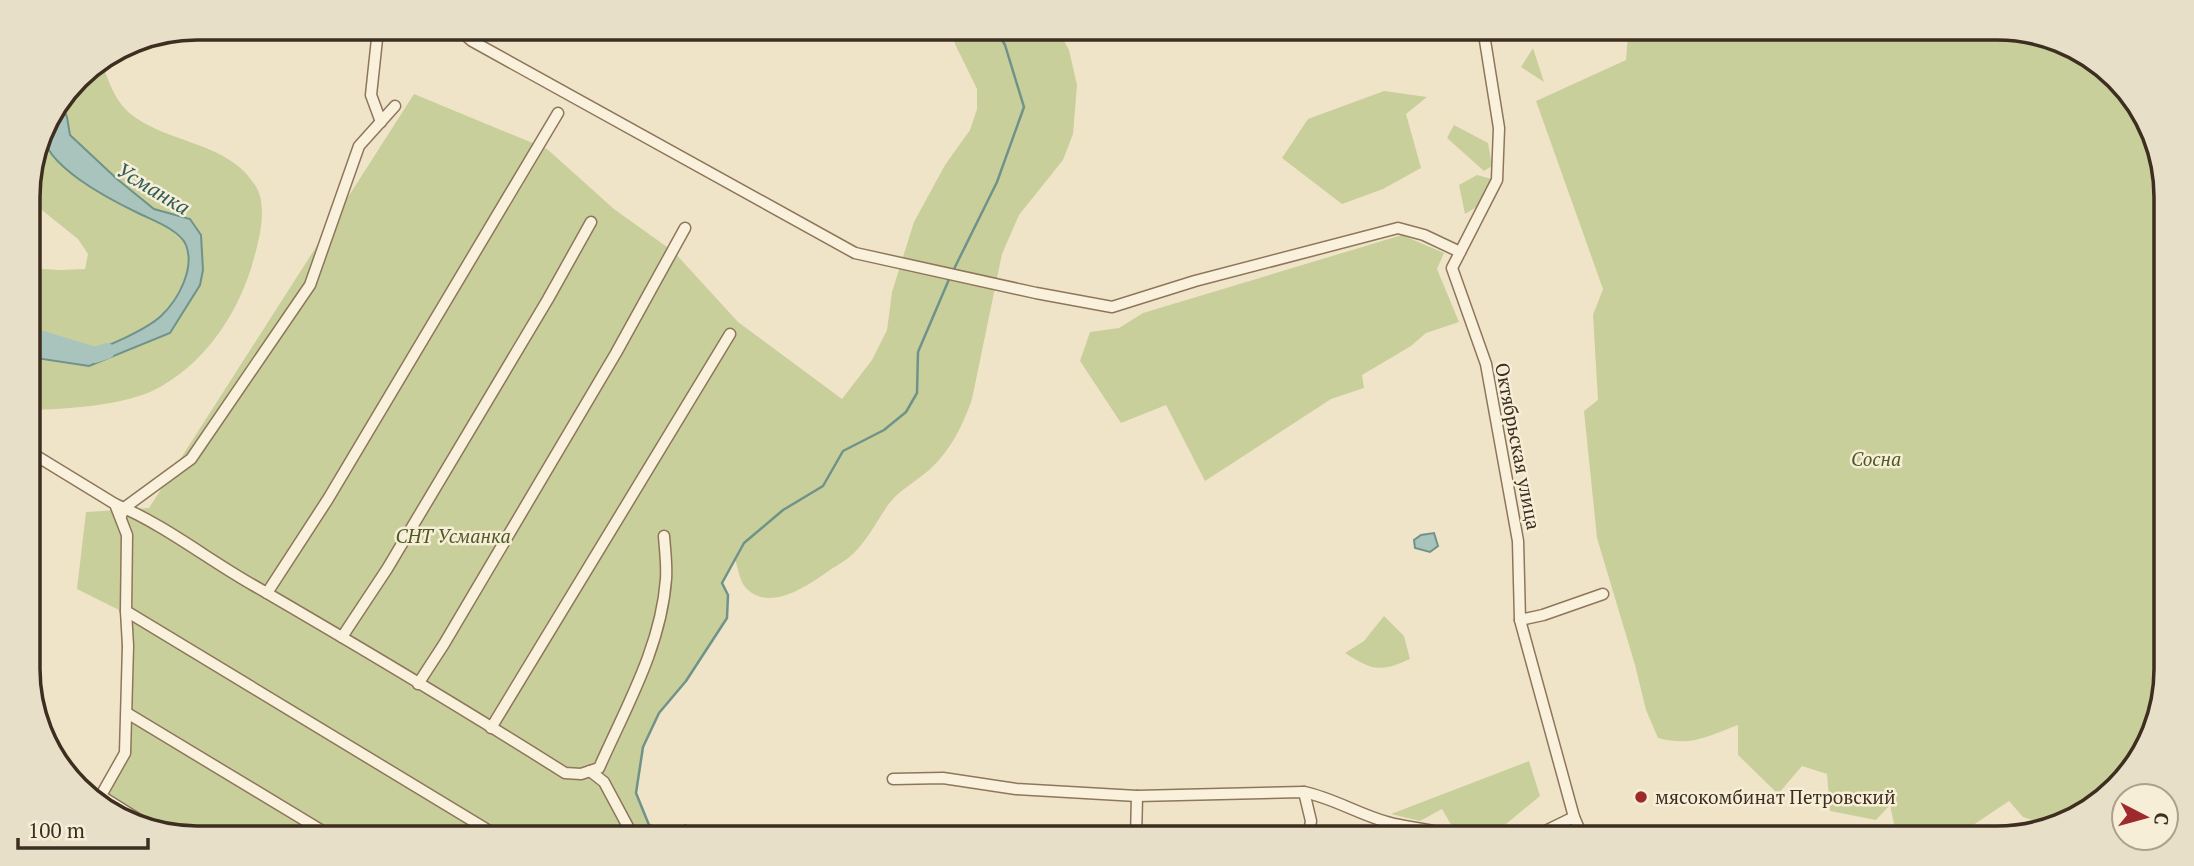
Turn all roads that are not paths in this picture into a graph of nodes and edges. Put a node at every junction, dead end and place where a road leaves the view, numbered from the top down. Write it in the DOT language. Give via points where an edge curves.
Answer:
graph roads {
  1 [pos="377,40"];
  2 [pos="471,40"];
  3 [pos="1485,40"];
  4 [pos="396,106"];
  5 [pos="558,113"];
  6 [pos="381,122"];
  7 [pos="591,222"];
  8 [pos="685,228"];
  9 [pos="1460,252"];
  10 [pos="730,334"];
  11 [pos="40,459"];
  12 [pos="120,509"];
  13 [pos="664,536"];
  14 [pos="267,593"];
  15 [pos="1603,594"];
  16 [pos="126,611"];
  17 [pos="1520,620"];
  18 [pos="342,637"];
  19 [pos="418,684"];
  20 [pos="127,713"];
  21 [pos="491,728"];
  22 [pos="590,771"];
  23 [pos="893,779"];
  24 [pos="103,793"];
  25 [pos="1304,793"];
  26 [pos="1137,796"];
  27 [pos="1574,817"];
  28 [pos="1136,825"];
  29 [pos="1310,825"];
  30 [pos="1407,825"];
  31 [pos="1557,825"];
  32 [pos="1578,825"];
  33 [pos="314,826"];
  34 [pos="481,826"];
  35 [pos="627,826"];
  1 -- 6 [label="street" via="371,95"];
  2 -- 9 [label="street" via="855,253 932,271 1112,307 1398,228"];
  3 -- 9 [label="street, Октябрьская улица" via="1499,128 1497,180"];
  4 -- 6 [label="street"];
  5 -- 14 [label="street"];
  6 -- 12 [label="street" via="359,146 310,285 191,459"];
  7 -- 18 [label="street" via="387,569"];
  8 -- 19 [label="street" via="616,353"];
  9 -- 17 [label="street, Октябрьская улица" via="1452,268 1486,364 1518,541"];
  10 -- 21 [label="street"];
  11 -- 12 [label="street"];
  12 -- 14 [label="street" via="178,537"];
  12 -- 16 [label="street" via="127,535"];
  13 -- 22 [label="street" via="666,579 644,669 598,768"];
  14 -- 18 [label="street"];
  15 -- 17 [label="street"];
  16 -- 20 [label="street"];
  16 -- 34 [label="street"];
  17 -- 27 [label="street, Октябрьская улица"];
  18 -- 19 [label="street"];
  19 -- 21 [label="street"];
  20 -- 24 [label="street" via="125,753"];
  20 -- 33 [label="street"];
  21 -- 22 [label="street" via="565,773"];
  22 -- 35 [label="street" via="604,782"];
  23 -- 26 [label="street" via="943,778 1016,789"];
  25 -- 26 [label="street"];
  25 -- 29 [label="street"];
  25 -- 30 [label="street"];
  26 -- 28 [label="street"];
  27 -- 31 [label="street"];
  27 -- 32 [label="street, Октябрьская улица"];
}
